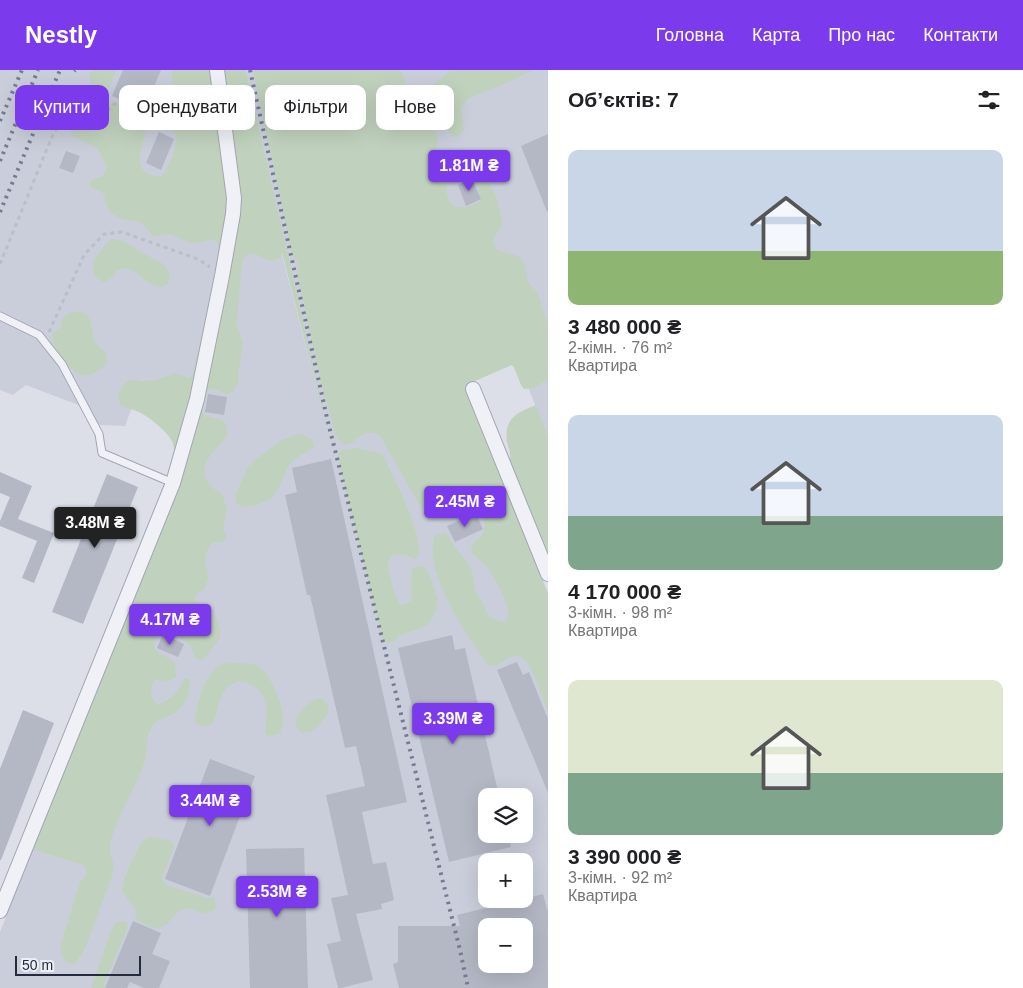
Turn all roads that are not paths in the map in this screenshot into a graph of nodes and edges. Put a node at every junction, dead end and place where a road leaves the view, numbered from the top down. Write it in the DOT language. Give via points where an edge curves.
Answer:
graph roads {
  1 [pos="217,70"];
  2 [pos="0,316"];
  3 [pos="473,389"];
  4 [pos="173,483"];
  5 [pos="548,574"];
  6 [pos="0,911"];
  1 -- 4 [label="street" via="234,198 233,214 197,399"];
  2 -- 4 [label="lane" via="39,335 62,364 99,434 102,453"];
  3 -- 5 [label="street"];
  4 -- 6 [label="street"];
}
